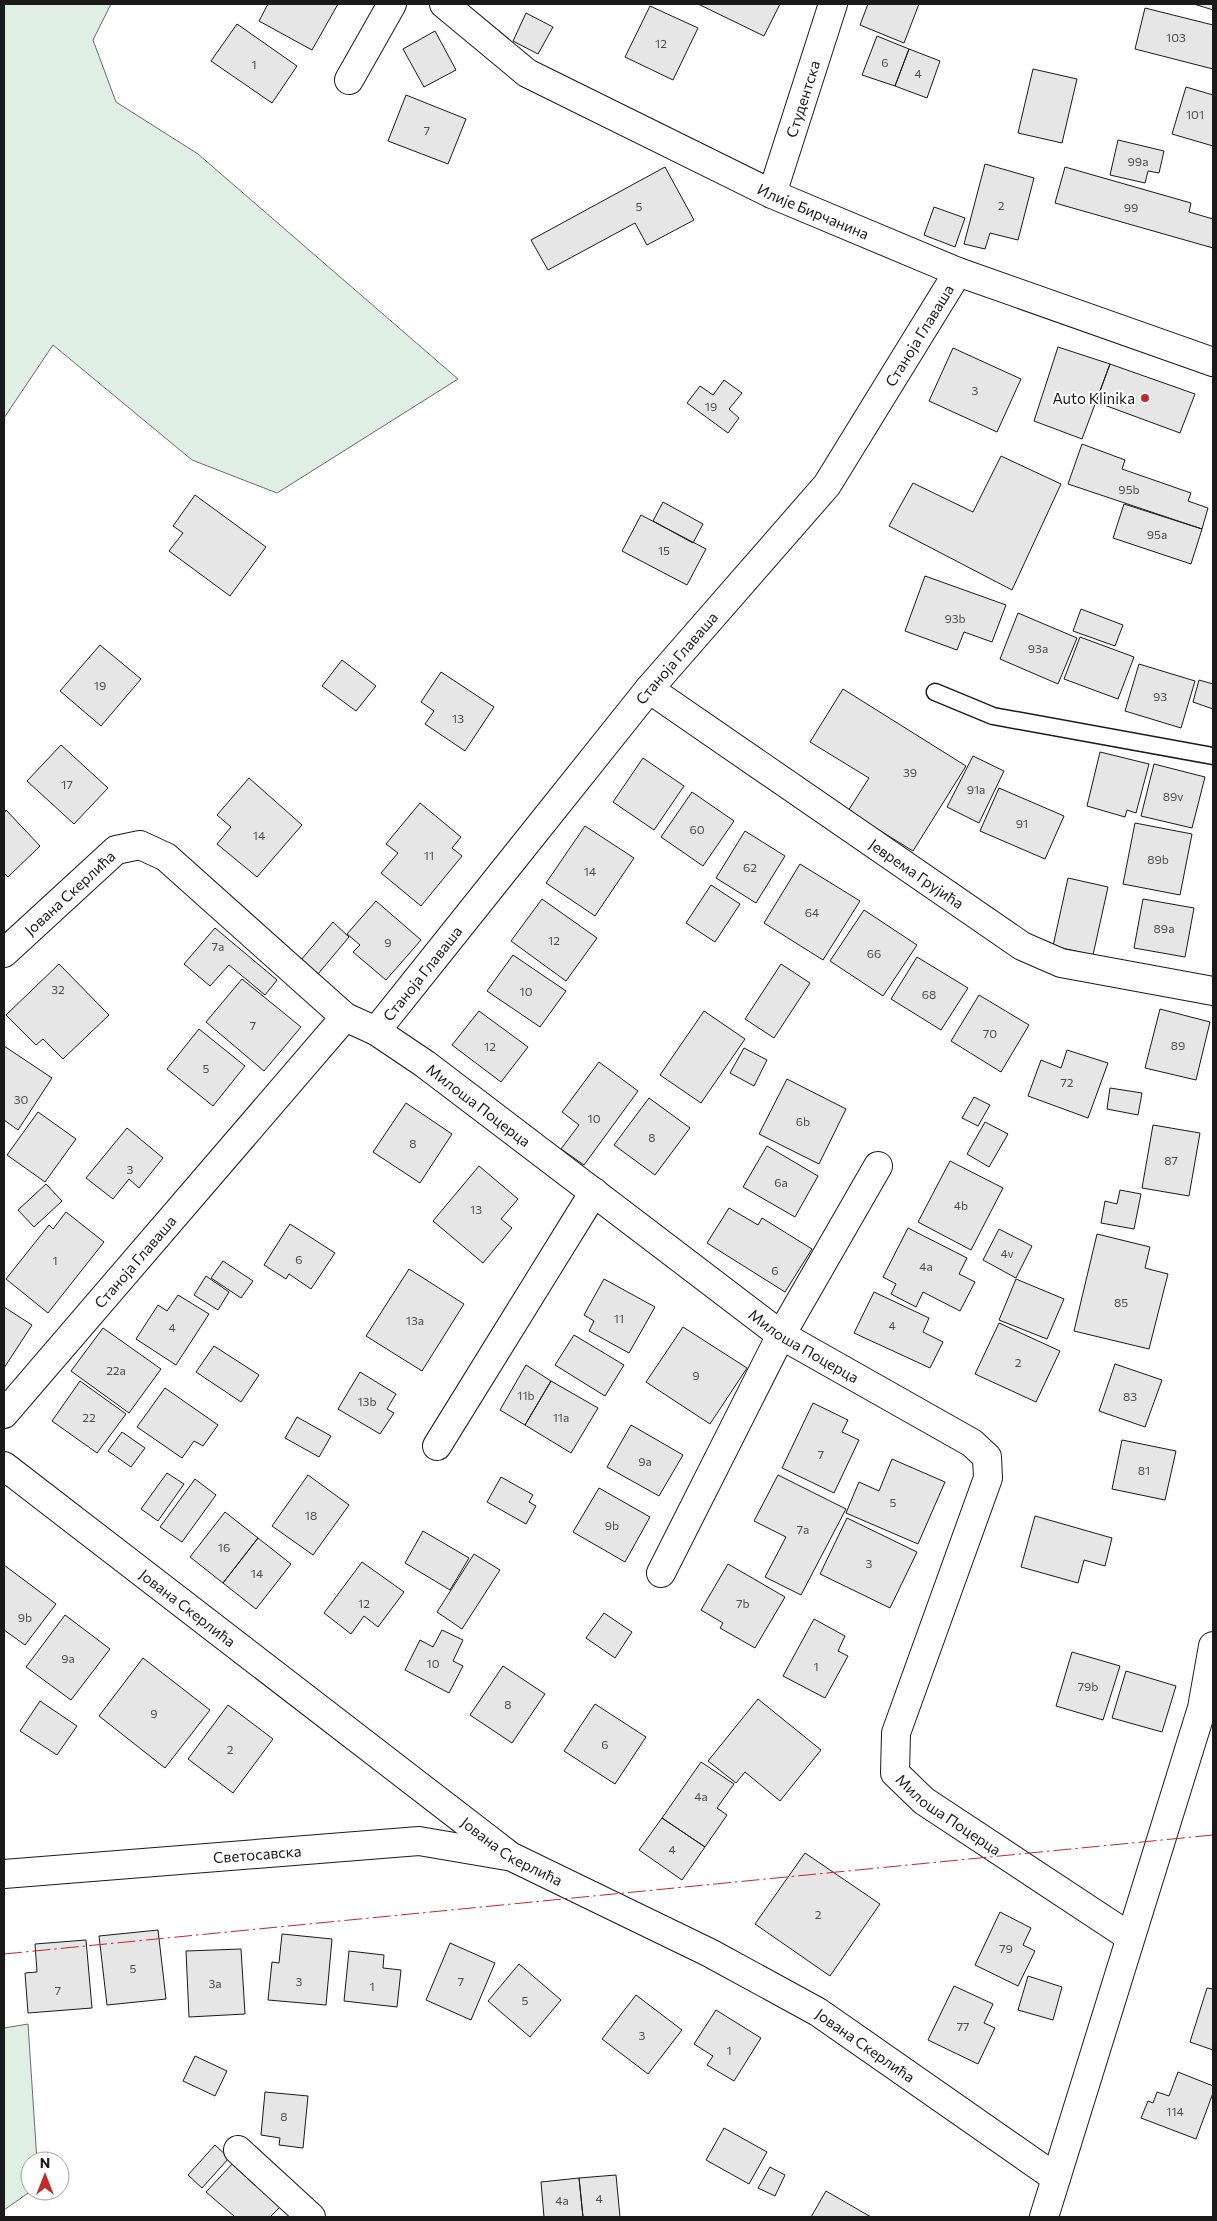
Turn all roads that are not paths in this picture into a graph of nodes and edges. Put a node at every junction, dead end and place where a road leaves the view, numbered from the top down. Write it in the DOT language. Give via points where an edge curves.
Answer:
graph roads {
  1 [pos="392,4"];
  2 [pos="444,4"];
  3 [pos="833,4"];
  4 [pos="349,80"];
  5 [pos="772,194"];
  6 [pos="958,272"];
  7 [pos="1213,362"];
  8 [pos="649,689"];
  9 [pos="935,692"];
  10 [pos="1213,756"];
  11 [pos="140,845"];
  12 [pos="4,953"];
  13 [pos="1213,991"];
  14 [pos="345,1017"];
  15 [pos="376,1032"];
  16 [pos="878,1166"];
  17 [pos="594,1192"];
  18 [pos="781,1335"];
  19 [pos="4,1414"];
  20 [pos="437,1446"];
  21 [pos="4,1466"];
  22 [pos="661,1573"];
  23 [pos="1213,1646"];
  24 [pos="510,1856"];
  25 [pos="4,1874"];
  26 [pos="1130,1937"];
  27 [pos="238,2150"];
  28 [pos="1056,2178"];
  29 [pos="311,2217"];
  30 [pos="1044,2217"];
  1 -- 4 [label="street"];
  2 -- 5 [label="street, Илије Бирчанина" via="527,73"];
  3 -- 5 [label="street, Студентска"];
  5 -- 6 [label="street, Илије Бирчанина"];
  6 -- 7 [label="street, Илије Бирчанина"];
  6 -- 8 [label="street, Станоја Главаша" via="827,485"];
  8 -- 13 [label="street, Јеврема Грујића" via="1022,946 1061,963"];
  8 -- 15 [label="street, Станоја Главаша"];
  9 -- 10 [label="lane" via="993,716"];
  11 -- 12 [label="street, Јована Скерлића" via="116,850"];
  11 -- 14 [label="street, Милоша Поцерца" via="166,857"];
  14 -- 15 [label="street, Милоша Поцерца"];
  14 -- 19 [label="street, Станоја Главаша"];
  15 -- 17 [label="street, Милоша Поцерца" via="425,1064"];
  16 -- 18 [label="street"];
  17 -- 18 [label="street, Милоша Поцерца"];
  17 -- 20 [label="street"];
  18 -- 22 [label="street"];
  18 -- 26 [label="street, Милоша Поцерца" via="972,1443 987,1457 988,1478 896,1733 895,1773 924,1801"];
  21 -- 24 [label="street, Јована Скерлића"];
  23 -- 26 [label="street" via="1202,1708"];
  24 -- 25 [label="street, Светосавска" via="419,1841"];
  24 -- 28 [label="street, Јована Скерлића" via="710,1953 818,2012"];
  26 -- 28 [label="street"];
  27 -- 29 [label="street"];
  28 -- 30 [label="street"];
}
